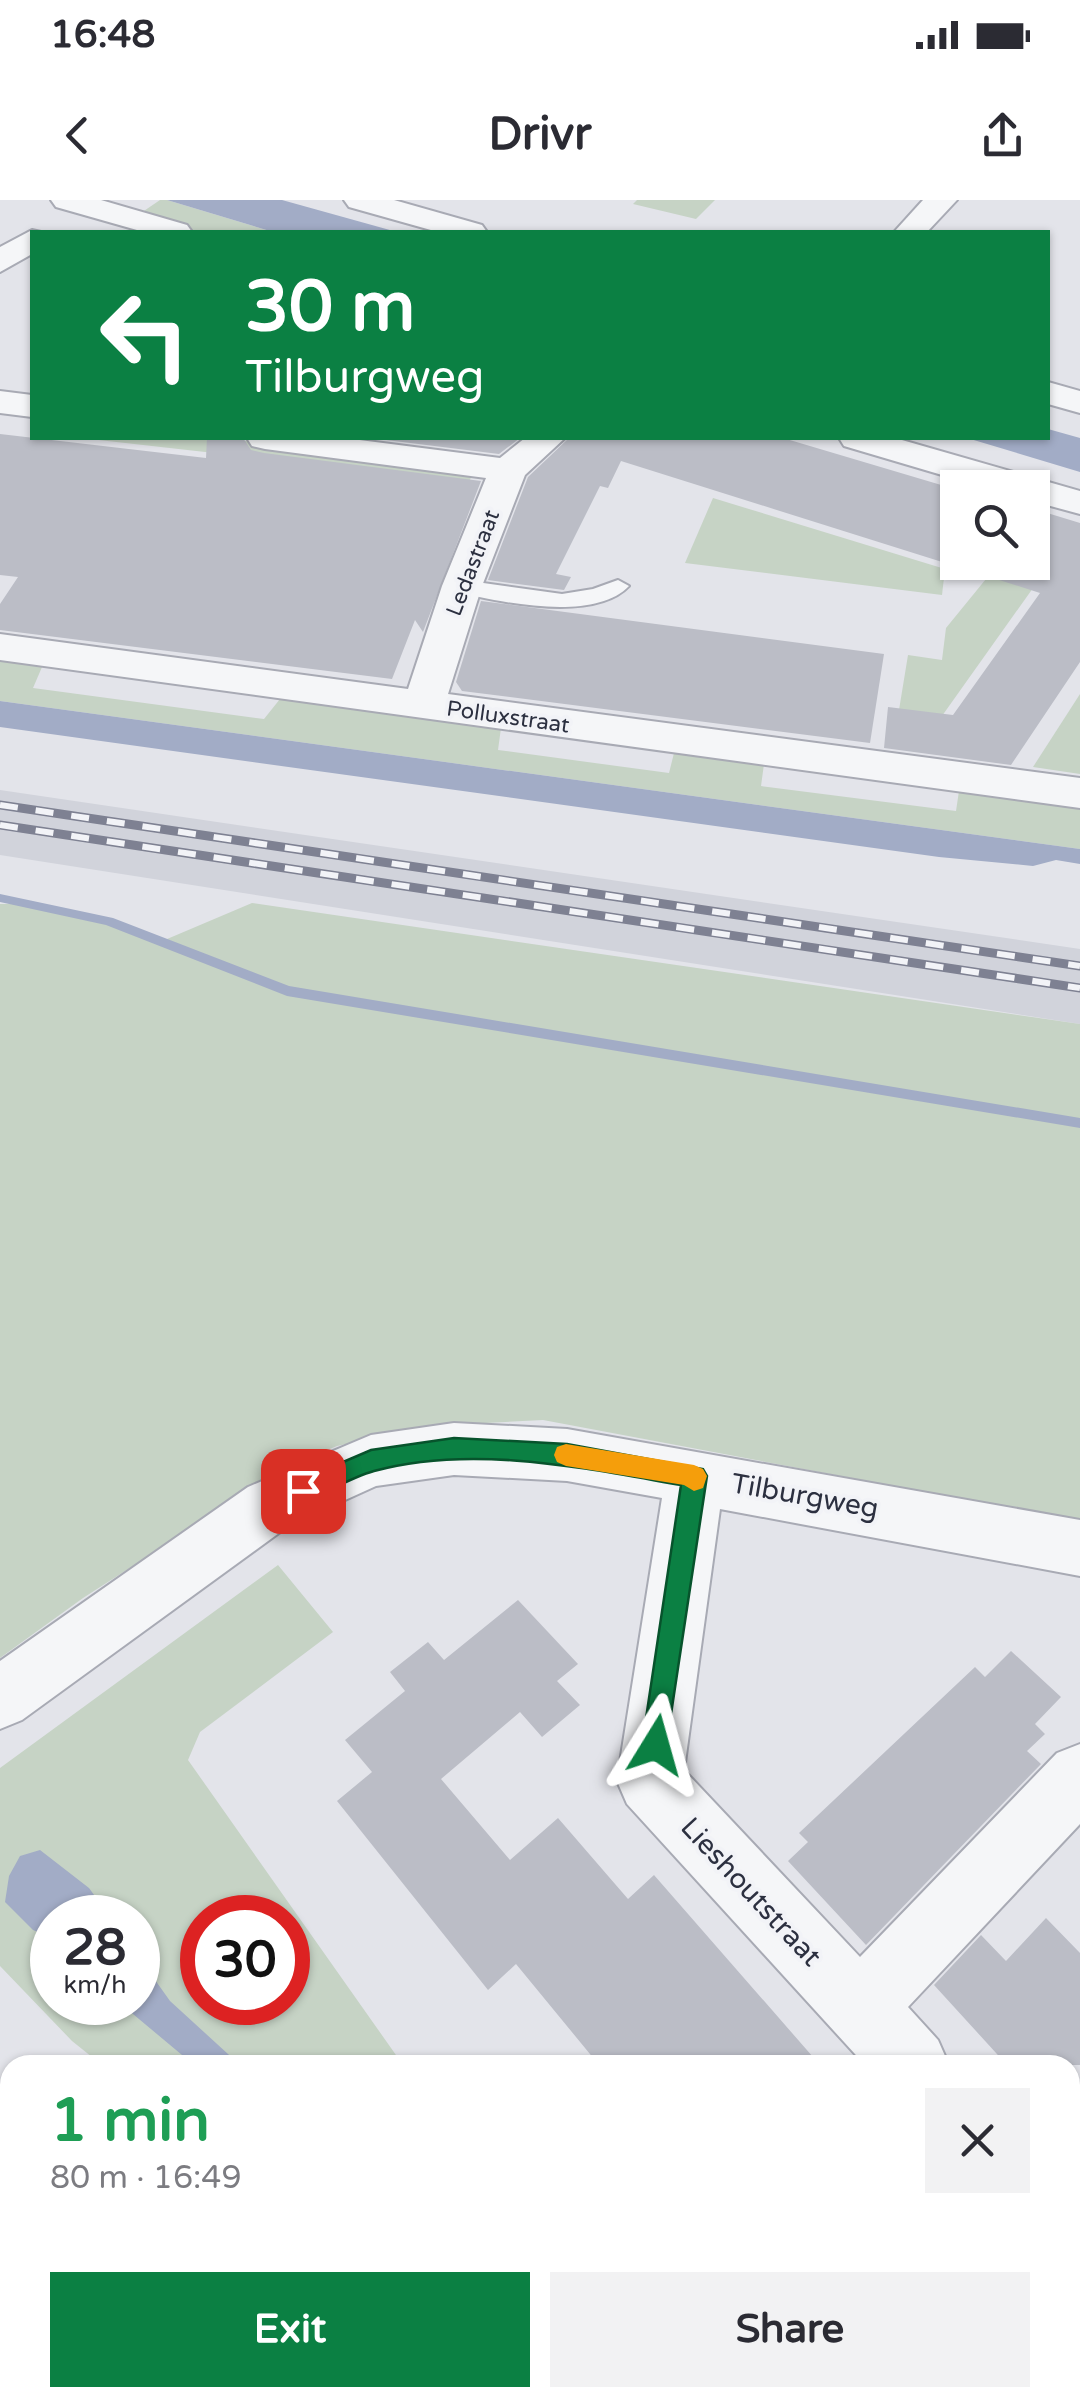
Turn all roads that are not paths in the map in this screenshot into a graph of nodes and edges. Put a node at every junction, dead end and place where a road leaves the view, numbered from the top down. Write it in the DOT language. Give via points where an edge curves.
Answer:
graph roads {
  1 [pos="360,200"];
  2 [pos="941,200"];
  3 [pos="81,202"];
  4 [pos="405,206"];
  5 [pos="46,230"];
  6 [pos="170,230"];
  7 [pos="465,230"];
  8 [pos="912,230"];
  9 [pos="30,241"];
  10 [pos="0,262"];
  11 [pos="1050,394"];
  12 [pos="0,402"];
  13 [pos="1080,402"];
  14 [pos="30,406"];
  15 [pos="281,440"];
  16 [pos="545,440"];
  17 [pos="864,440"];
  18 [pos="508,470"];
  19 [pos="968,470"];
  20 [pos="1050,494"];
  21 [pos="1080,503"];
  22 [pos="462,586"];
  23 [pos="618,586"];
  24 [pos="0,647"];
  25 [pos="423,705"];
  26 [pos="1080,794"];
  27 [pos="694,1476"];
  28 [pos="1080,1548"];
  29 [pos="0,1698"];
  30 [pos="1080,1776"];
  31 [pos="859,2008"];
  32 [pos="904,2055"];
  1 -- 4 [label="street"];
  2 -- 8 [label="street"];
  3 -- 5 [label="street"];
  3 -- 6 [label="street"];
  4 -- 7 [label="street"];
  9 -- 10 [label="street"];
  11 -- 13 [label="street"];
  12 -- 14 [label="street"];
  15 -- 18 [label="street"];
  16 -- 18 [label="street, Ledastraat"];
  17 -- 19 [label="street"];
  18 -- 22 [label="street, Ledastraat"];
  20 -- 21 [label="street"];
  22 -- 23 [label="lane" via="567,600"];
  22 -- 25 [label="street, Ledastraat"];
  24 -- 25 [label="street, Polluxstraat"];
  25 -- 26 [label="street, Polluxstraat"];
  27 -- 28 [label="street, Tilburgweg"];
  27 -- 29 [label="street, Tilburgweg" via="567,1455 454,1449 371,1461 269,1506"];
  27 -- 31 [label="street, Lieshoutstraat" via="650,1781"];
  30 -- 31 [label="street"];
  31 -- 32 [label="street, Lieshoutstraat"];
}
